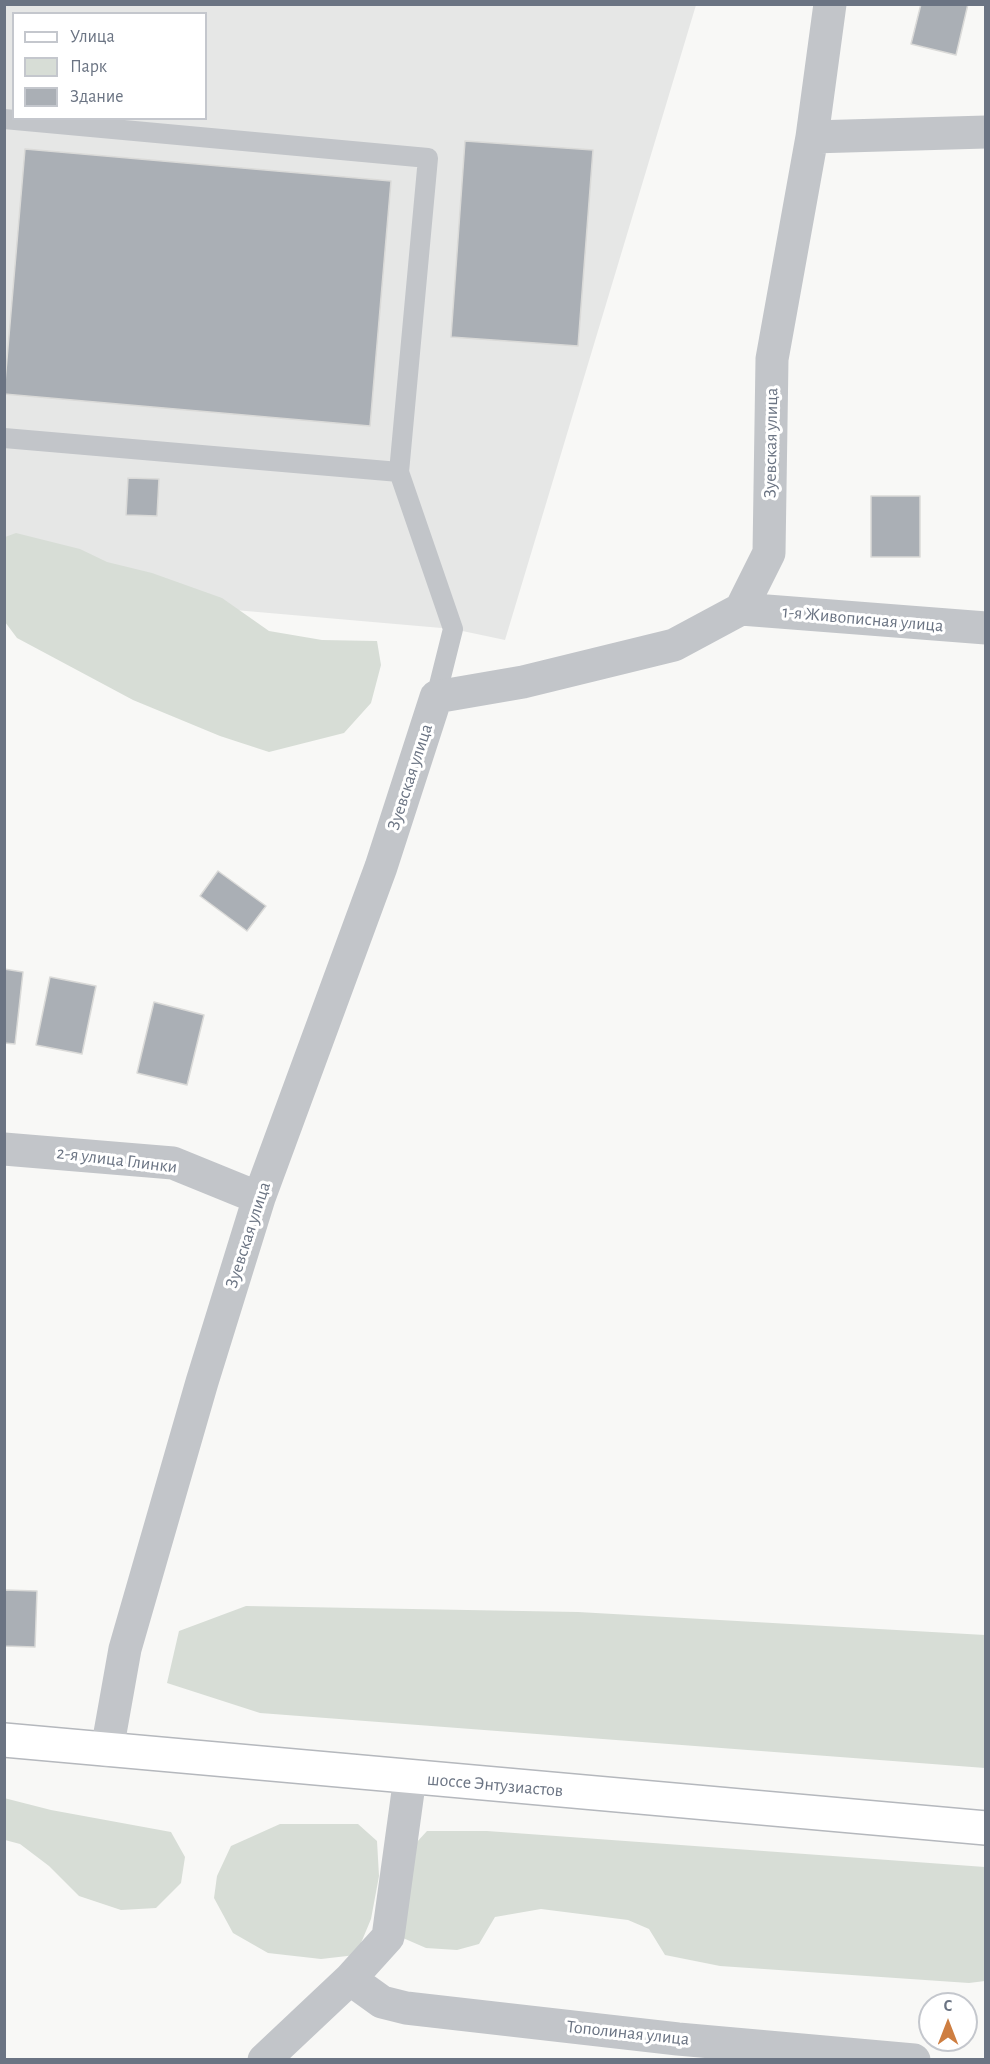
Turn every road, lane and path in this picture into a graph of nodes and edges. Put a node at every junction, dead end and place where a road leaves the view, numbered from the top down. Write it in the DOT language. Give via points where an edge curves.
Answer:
graph roads {
  1 [pos="830,4"];
  2 [pos="15,120"];
  3 [pos="986,132"];
  4 [pos="812,137"];
  5 [pos="4,438"];
  6 [pos="399,472"];
  7 [pos="741,609"];
  8 [pos="986,628"];
  9 [pos="436,697"];
  10 [pos="4,1149"];
  11 [pos="259,1198"];
  12 [pos="4,1740"];
  13 [pos="107,1750"];
  14 [pos="410,1777"];
  15 [pos="986,1828"];
  16 [pos="350,1979"];
  17 [pos="264,2060"];
  18 [pos="914,2060"];
  1 -- 4 [label="street, Зуевская улица"];
  2 -- 6 [label="lane" via="428,158"];
  3 -- 4 [label="street"];
  4 -- 7 [label="street, Зуевская улица" via="772,359 769,553"];
  5 -- 6 [label="lane"];
  6 -- 9 [label="lane" via="453,629"];
  7 -- 8 [label="street, 1-я Живописная улица"];
  7 -- 9 [label="street" via="674,645 523,682"];
  9 -- 11 [label="street, Зуевская улица" via="381,867"];
  10 -- 11 [label="street, 2-я улица Глинки" via="173,1163"];
  11 -- 13 [label="street, Зуевская улица" via="125,1649"];
  12 -- 13 [label="main road, шоссе Энтузиастов"];
  13 -- 14 [label="main road, шоссе Энтузиастов"];
  14 -- 15 [label="main road, шоссе Энтузиастов"];
  14 -- 16 [label="street" via="388,1937"];
  16 -- 17 [label="street"];
  16 -- 18 [label="street, Тополиная улица" via="382,2002 406,2008 678,2040"];
}
